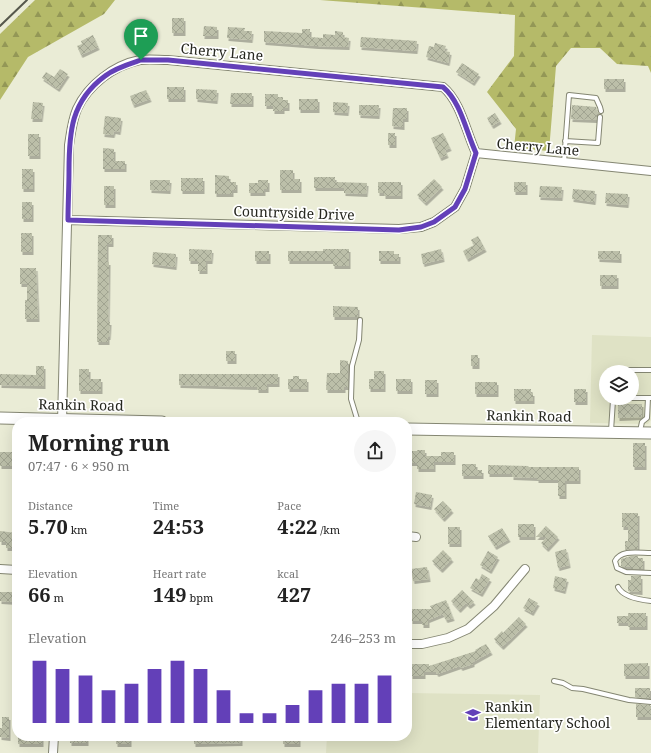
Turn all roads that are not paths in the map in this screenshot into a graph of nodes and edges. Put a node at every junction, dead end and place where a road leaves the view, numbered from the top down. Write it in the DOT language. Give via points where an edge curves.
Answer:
graph roads {
  1 [pos="601,111"];
  2 [pos="600,117"];
  3 [pos="565,141"];
  4 [pos="476,153"];
  5 [pos="564,162"];
  6 [pos="651,171"];
  7 [pos="68,220"];
  8 [pos="360,320"];
  9 [pos="639,370"];
  10 [pos="651,370"];
  11 [pos="639,398"];
  12 [pos="650,398"];
  13 [pos="612,405"];
  14 [pos="62,417"];
  15 [pos="356,417"];
  16 [pos="0,418"];
  17 [pos="12,419"];
  18 [pos="412,429"];
  19 [pos="611,433"];
  20 [pos="646,434"];
  21 [pos="651,553"];
  22 [pos="0,569"];
  23 [pos="525,569"];
  24 [pos="12,570"];
  25 [pos="651,573"];
  26 [pos="618,587"];
  27 [pos="651,601"];
  28 [pos="412,644"];
  29 [pos="554,681"];
  30 [pos="651,702"];
  31 [pos="54,741"];
  32 [pos="53,753"];
  1 -- 3 [label="lane" via="596,98 569,95"];
  2 -- 3 [label="lane" via="598,143"];
  3 -- 5 [label="lane"];
  4 -- 5 [label="street, Cherry Lane"];
  4 -- 7 [label="street, Countryside Drive" via="465,189 455,207 434,222 421,227 399,230"];
  4 -- 7 [label="street, Cherry Lane" via="457,104 443,87 168,60 141,60 105,75 87,92 77,109 69,145"];
  5 -- 6 [label="street, Cherry Lane"];
  7 -- 14 [label="street, Cherry Lane"];
  8 -- 15 [label="lane" via="352,366 351,399"];
  9 -- 10 [label="lane"];
  11 -- 12 [label="lane"];
  12 -- 20 [label="lane" via="647,418 642,422"];
  13 -- 19 [label="lane"];
  16 -- 17 [label="street, Rankin Road"];
  18 -- 19 [label="street, Rankin Road"];
  19 -- 20 [label="street, Rankin Road"];
  21 -- 25 [label="lane" via="622,553 615,560 617,568 626,572"];
  22 -- 24 [label="street"];
  23 -- 28 [label="street" via="494,606 468,629 448,638"];
  26 -- 27 [label="lane" via="626,594"];
  29 -- 30 [label="lane" via="572,688"];
  31 -- 32 [label="street"];
}
